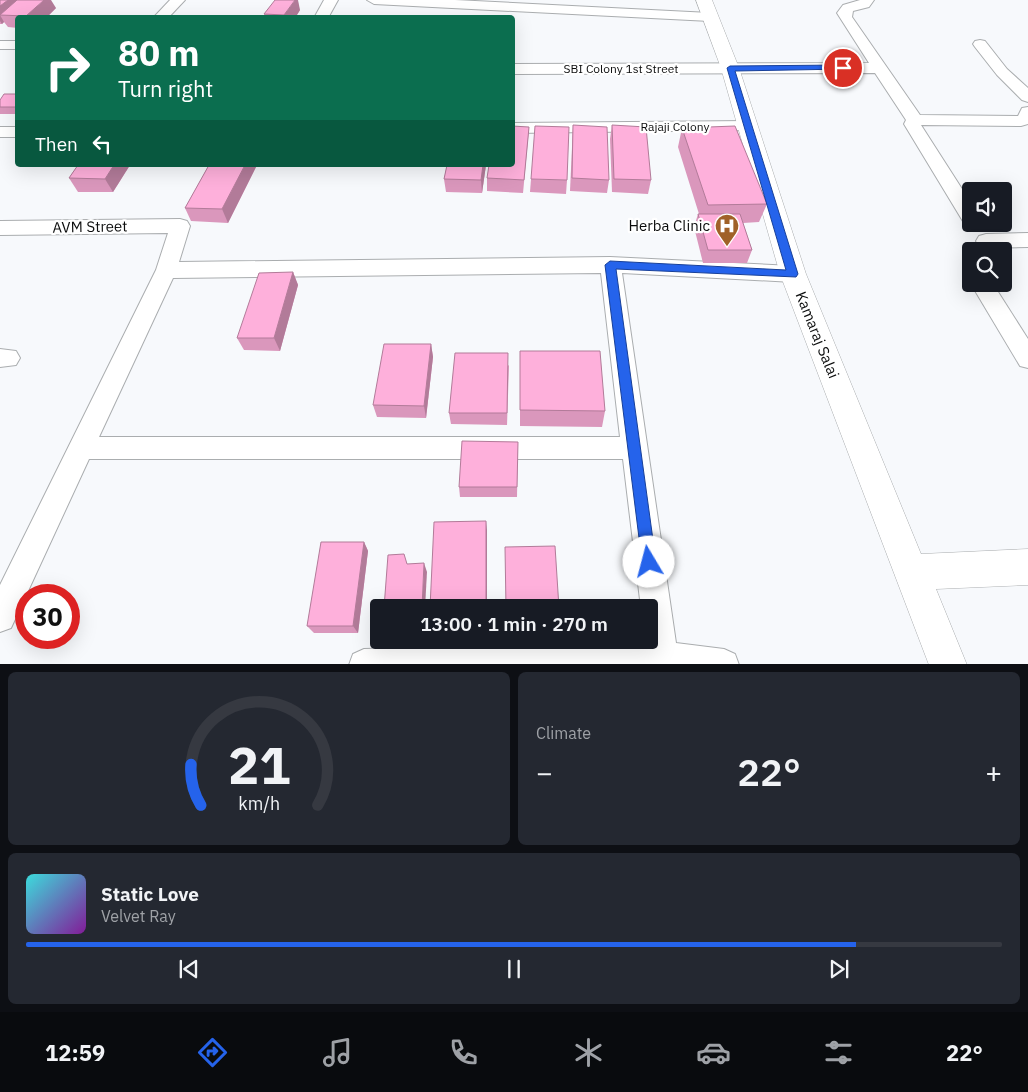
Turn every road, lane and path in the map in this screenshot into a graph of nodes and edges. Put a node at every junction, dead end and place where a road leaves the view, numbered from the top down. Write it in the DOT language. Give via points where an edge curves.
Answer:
graph roads {
  1 [pos="178,0"];
  2 [pos="331,0"];
  3 [pos="374,0"];
  4 [pos="866,0"];
  5 [pos="707,8"];
  6 [pos="163,15"];
  7 [pos="323,15"];
  8 [pos="980,44"];
  9 [pos="0,45"];
  10 [pos="15,45"];
  11 [pos="730,68"];
  12 [pos="880,68"];
  13 [pos="515,69"];
  14 [pos="1028,98"];
  15 [pos="1028,112"];
  16 [pos="915,120"];
  17 [pos="748,126"];
  18 [pos="515,128"];
  19 [pos="0,132"];
  20 [pos="15,132"];
  21 [pos="962,204"];
  22 [pos="0,228"];
  23 [pos="1028,240"];
  24 [pos="1012,242"];
  25 [pos="610,265"];
  26 [pos="166,270"];
  27 [pos="793,274"];
  28 [pos="987,292"];
  29 [pos="1028,359"];
  30 [pos="80,448"];
  31 [pos="634,448"];
  32 [pos="1028,567"];
  33 [pos="912,572"];
  34 [pos="0,616"];
  35 [pos="662,657"];
  36 [pos="364,664"];
  37 [pos="724,664"];
  38 [pos="948,664"];
  1 -- 6 [label="street"];
  2 -- 7 [label="street"];
  3 -- 5 [label="street"];
  4 -- 12 [label="street" via="864,4 848,8 844,17"];
  5 -- 11 [label="street, Kamaraj Salai"];
  8 -- 14 [label="street"];
  9 -- 10 [label="street"];
  11 -- 12 [label="street, SBI Colony 1st Street"];
  11 -- 13 [label="street, SBI Colony 1st Street"];
  11 -- 17 [label="street, Kamaraj Salai"];
  12 -- 16 [label="street"];
  15 -- 16 [label="street" via="1025,120 1020,121"];
  16 -- 21 [label="street" via="912,124"];
  17 -- 18 [label="street, Rajaji Colony"];
  17 -- 27 [label="street, Kamaraj Salai"];
  19 -- 20 [label="street"];
  22 -- 26 [label="street, AVM Street" via="180,226"];
  23 -- 24 [label="street"];
  25 -- 26 [label="street"];
  25 -- 27 [label="street"];
  25 -- 31 [label="street"];
  26 -- 30 [label="street"];
  27 -- 33 [label="street, Kamaraj Salai"];
  28 -- 29 [label="street"];
  30 -- 31 [label="street"];
  30 -- 34 [label="street"];
  31 -- 35 [label="street"];
  32 -- 33 [label="street"];
  33 -- 38 [label="street, Kamaraj Salai"];
  35 -- 36 [label="street"];
  35 -- 37 [label="street"];
}
